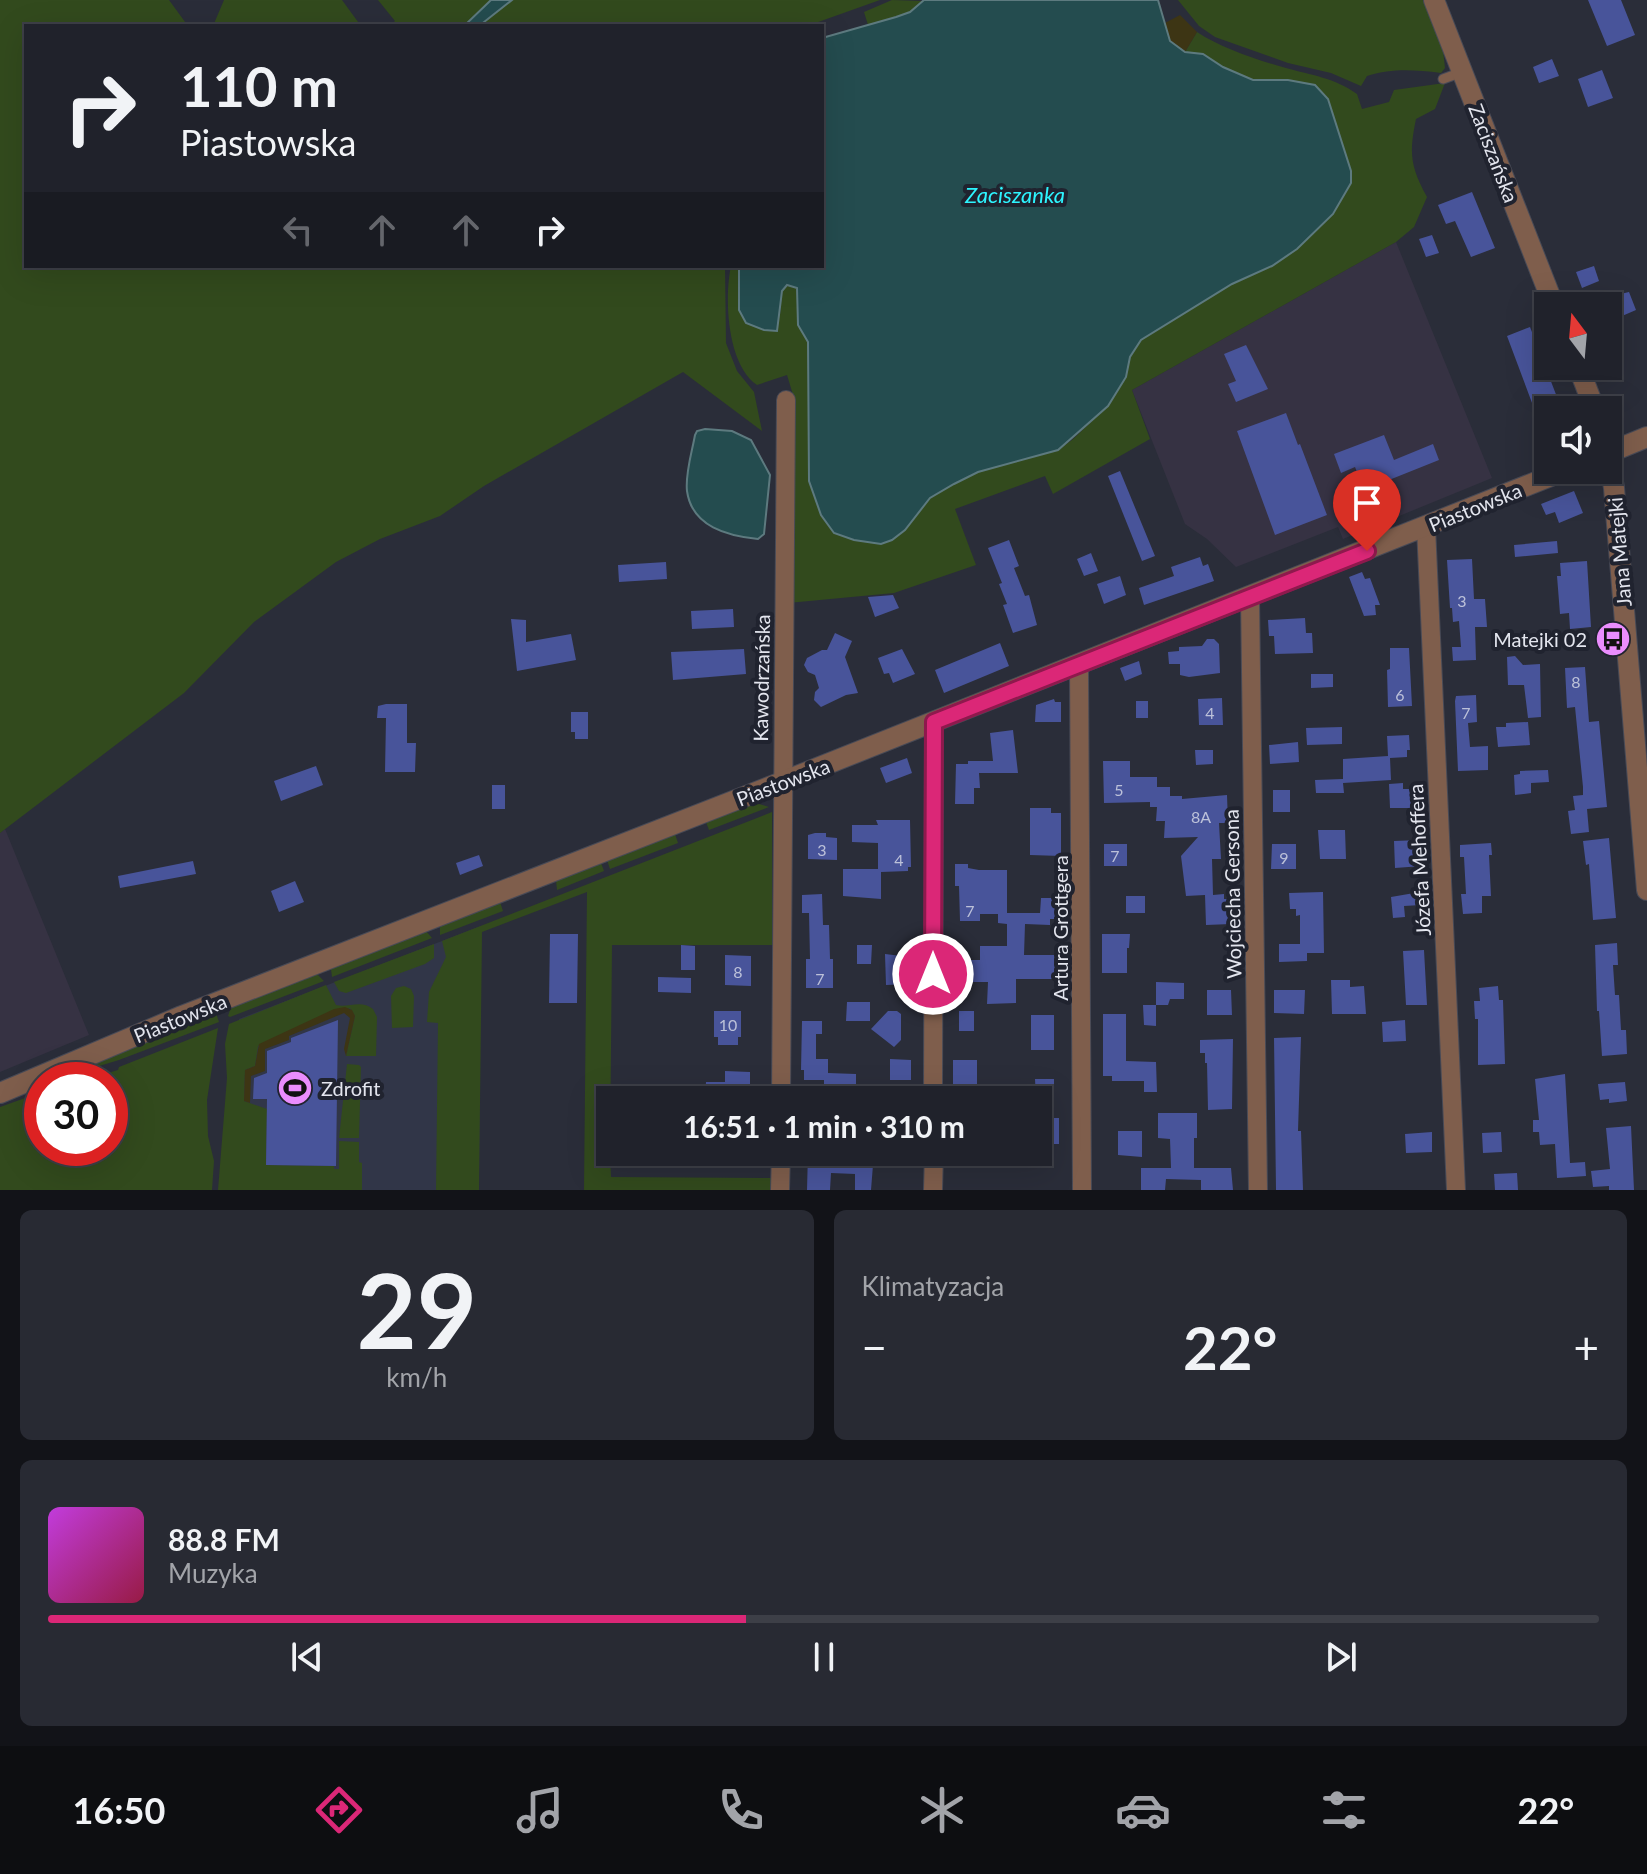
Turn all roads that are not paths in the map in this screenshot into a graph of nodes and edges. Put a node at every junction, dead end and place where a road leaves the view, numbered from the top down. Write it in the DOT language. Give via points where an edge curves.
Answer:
graph roads {
  1 [pos="1434,0"];
  2 [pos="1463,72"];
  3 [pos="1443,79"];
  4 [pos="1549,292"];
  5 [pos="786,400"];
  6 [pos="1647,437"];
  7 [pos="1622,447"];
  8 [pos="1534,483"];
  9 [pos="1612,484"];
  10 [pos="1426,527"];
  11 [pos="1250,598"];
  12 [pos="1079,665"];
  13 [pos="934,722"];
  14 [pos="782,782"];
  15 [pos="1647,890"];
  16 [pos="781,1086"];
  17 [pos="933,1086"];
  18 [pos="0,1093"];
  19 [pos="781,1166"];
  20 [pos="934,1166"];
  21 [pos="780,1190"];
  22 [pos="933,1190"];
  23 [pos="1082,1190"];
  24 [pos="1258,1190"];
  25 [pos="1456,1190"];
  1 -- 2 [label="street, Zaciszańska"];
  2 -- 3 [label="lane"];
  2 -- 4 [label="street, Zaciszańska"];
  5 -- 14 [label="street, Kawodrzańska"];
  6 -- 7 [label="street"];
  8 -- 10 [label="street, Piastowska"];
  9 -- 15 [label="street, Jana Matejki"];
  10 -- 11 [label="street, Piastowska"];
  10 -- 25 [label="street, Józefa Mehoffera"];
  11 -- 12 [label="street, Piastowska"];
  11 -- 24 [label="street, Wojciecha Gersona"];
  12 -- 13 [label="street, Piastowska"];
  12 -- 23 [label="street, Artura Grottgera"];
  13 -- 14 [label="street, Piastowska"];
  13 -- 17 [label="street"];
  14 -- 16 [label="street, Kawodrzańska"];
  14 -- 18 [label="street, Piastowska"];
  19 -- 21 [label="street"];
  20 -- 22 [label="street"];
}
